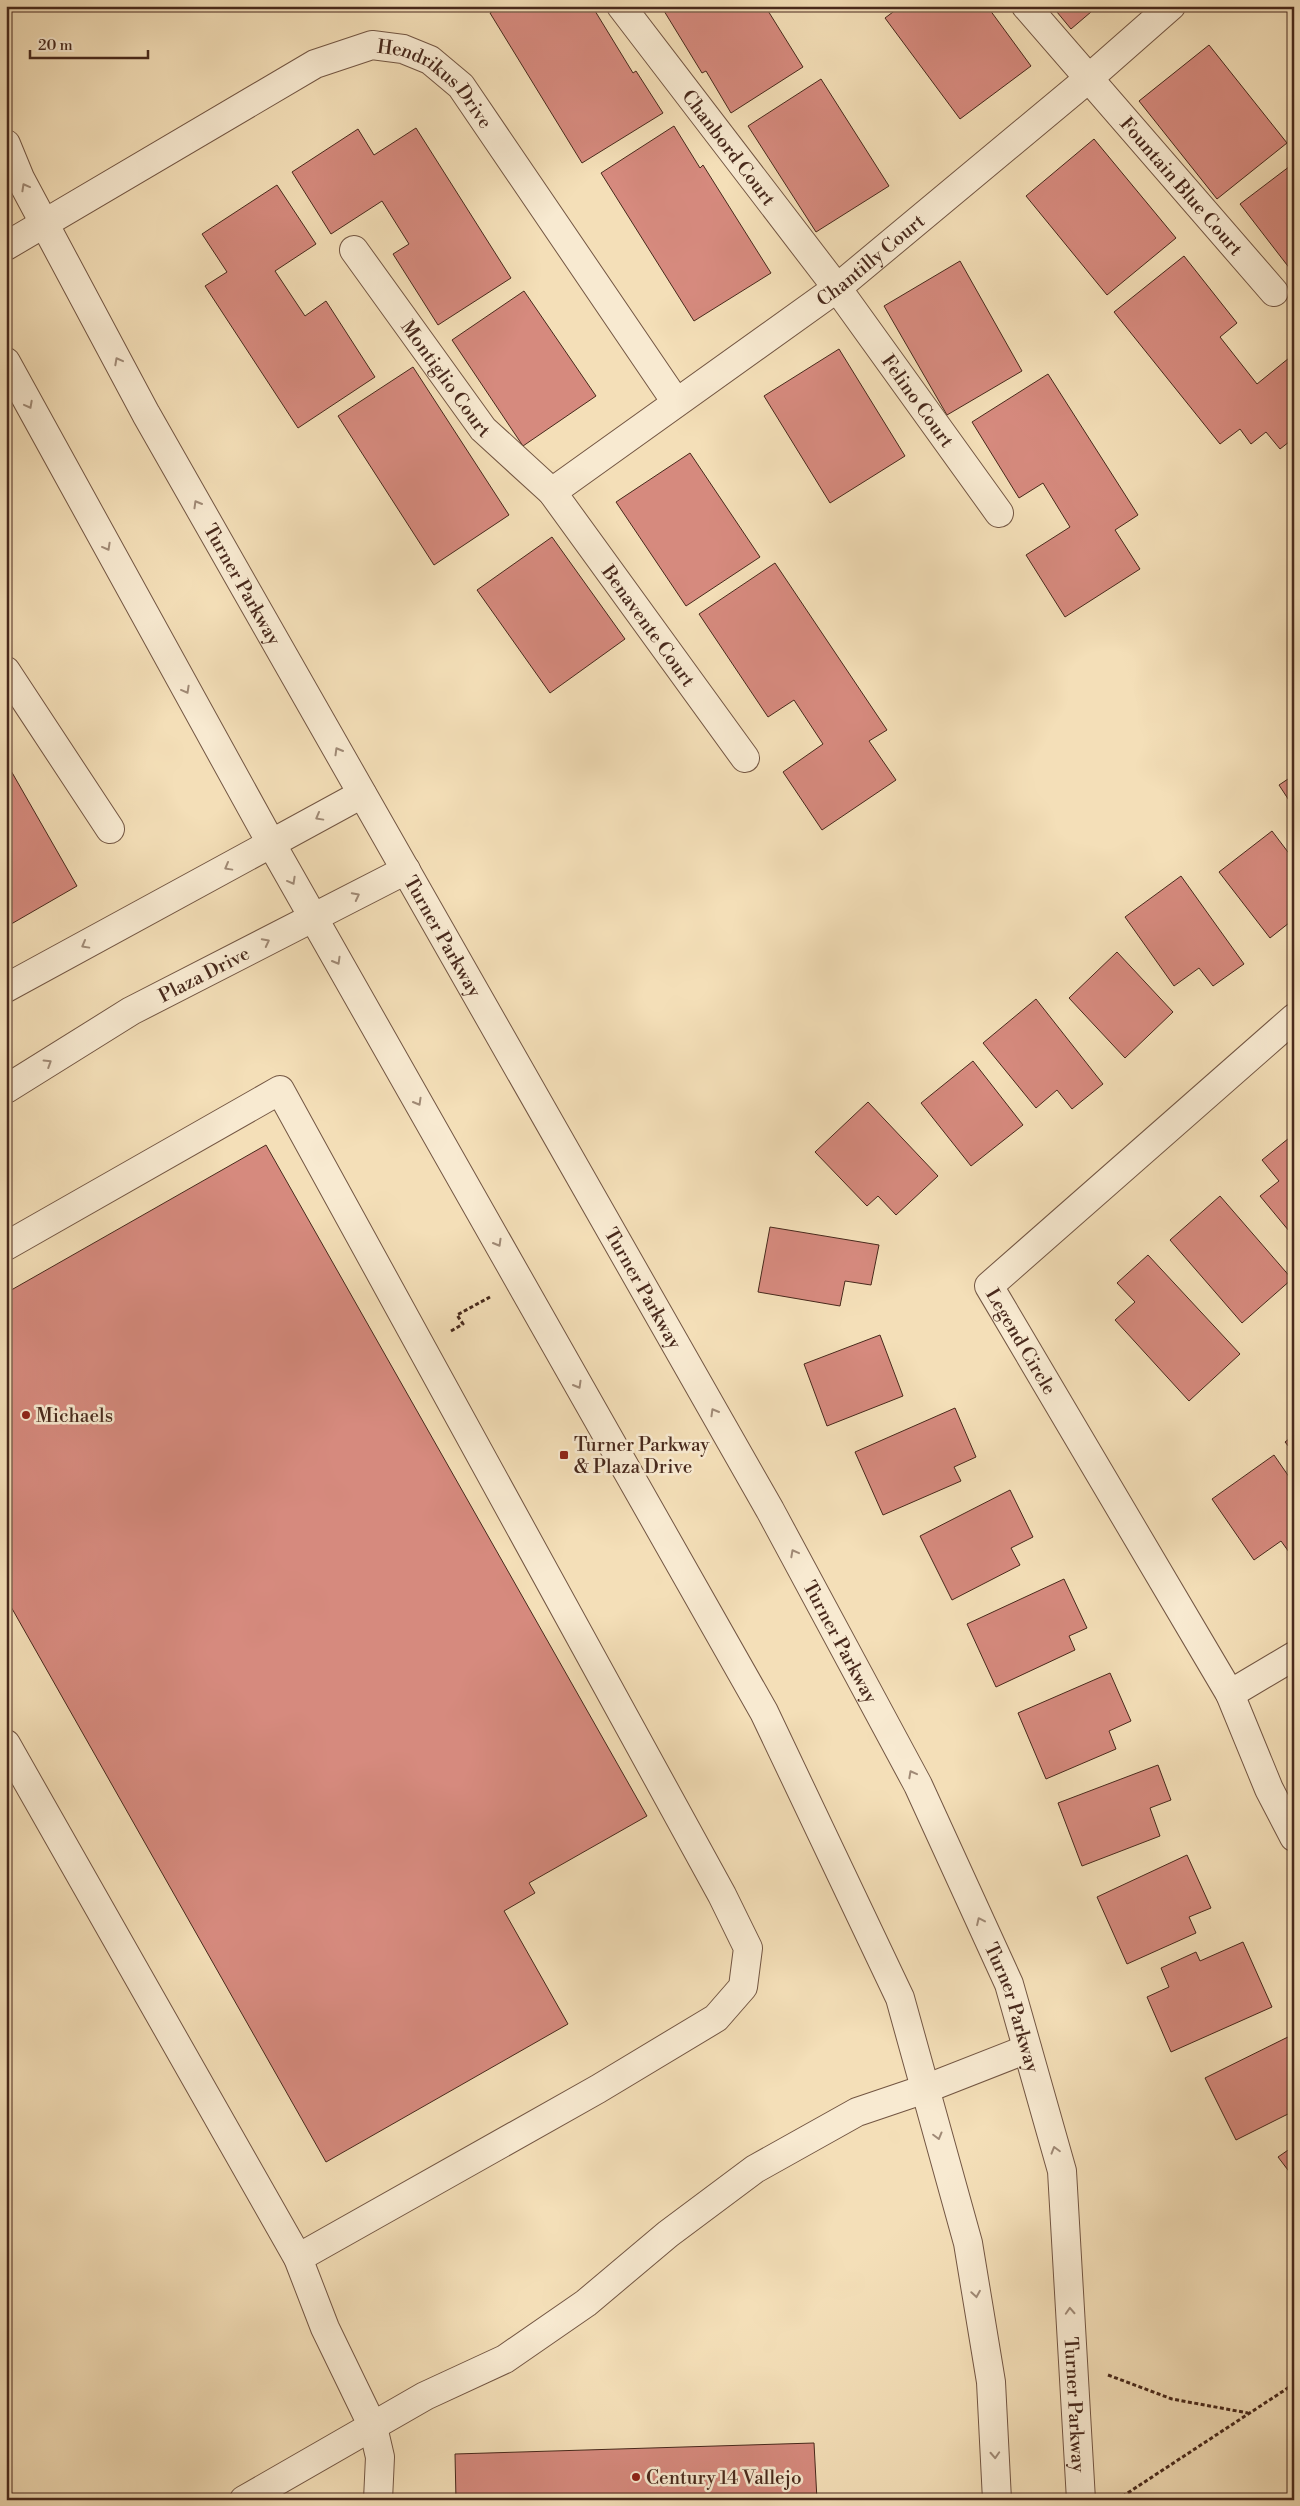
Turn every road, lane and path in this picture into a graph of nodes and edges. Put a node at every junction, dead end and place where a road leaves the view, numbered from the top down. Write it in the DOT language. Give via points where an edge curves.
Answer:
graph roads {
  1 [pos="621,6"];
  2 [pos="1026,6"];
  3 [pos="1171,6"];
  4 [pos="1088,80"];
  5 [pos="6,144"];
  6 [pos="45,222"];
  7 [pos="6,246"];
  8 [pos="354,250"];
  9 [pos="837,288"];
  10 [pos="1274,292"];
  11 [pos="6,362"];
  12 [pos="676,402"];
  13 [pos="552,492"];
  14 [pos="999,513"];
  15 [pos="6,671"];
  16 [pos="744,758"];
  17 [pos="362,794"];
  18 [pos="110,828"];
  19 [pos="271,843"];
  20 [pos="406,870"];
  21 [pos="313,918"];
  22 [pos="6,988"];
  23 [pos="1294,1018"];
  24 [pos="6,1089"];
  25 [pos="6,1246"];
  26 [pos="520,1282"];
  27 [pos="421,1347"];
  28 [pos="1294,1656"];
  29 [pos="1230,1694"];
  30 [pos="6,1744"];
  31 [pos="1294,1838"];
  32 [pos="1027,2049"];
  33 [pos="925,2089"];
  34 [pos="298,2258"];
  35 [pos="1073,2368"];
  36 [pos="1294,2384"];
  37 [pos="1249,2414"];
  38 [pos="373,2427"];
  39 [pos="244,2500"];
  40 [pos="378,2500"];
  41 [pos="997,2500"];
  42 [pos="1081,2500"];
  43 [pos="1117,2500"];
  1 -- 9 [label="street, Chanbord Court"];
  2 -- 4 [label="street, Fountain Blue Court"];
  3 -- 4 [label="street, Chantilly Court"];
  4 -- 9 [label="street, Chantilly Court"];
  4 -- 10 [label="street, Fountain Blue Court"];
  6 -- 5 [label="street, Turner Parkway, one-way" via="20,178"];
  6 -- 7 [label="street, Hendrikus Drive"];
  6 -- 12 [label="street, Hendrikus Drive" via="314,64 372,46 402,49 430,60 461,86"];
  17 -- 6 [label="street, Turner Parkway, one-way" via="146,414"];
  8 -- 13 [label="street, Montiglio Court" via="483,429"];
  9 -- 12 [label="street, Chantilly Court"];
  9 -- 14 [label="street, Felino Court"];
  11 -- 19 [label="street, one-way"];
  12 -- 13 [label="street, Chantilly Court"];
  13 -- 16 [label="street, Benavente Court"];
  15 -- 18 [label="street"];
  17 -- 19 [label="street, one-way"];
  17 -- 20 [label="street, Turner Parkway"];
  19 -- 21 [label="street, one-way"];
  19 -- 22 [label="street, one-way"];
  21 -- 20 [label="street, Plaza Drive, one-way"];
  32 -- 20 [label="street, Turner Parkway, one-way" via="1009,1984 918,1785 770,1510"];
  24 -- 21 [label="street, Plaza Drive, one-way" via="131,1011"];
  21 -- 26 [label="street, one-way"];
  23 -- 29 [label="street, Legend Circle" via="989,1286"];
  25 -- 27 [label="street" via="280,1090"];
  26 -- 27 [label="path" via="457,1315 463,1324"];
  26 -- 33 [label="street, one-way" via="764,1712 900,1998"];
  27 -- 34 [label="street" via="722,1895 748,1948 743,1987 716,2018 598,2089"];
  28 -- 29 [label="street"];
  29 -- 31 [label="street, Legend Circle" via="1269,1789"];
  30 -- 34 [label="street"];
  32 -- 33 [label="street"];
  35 -- 32 [label="street, Turner Parkway, one-way" via="1062,2172"];
  33 -- 38 [label="street" via="857,2112 755,2169 668,2234 586,2303 505,2359 424,2396"];
  33 -- 41 [label="street, one-way" via="968,2243 991,2382"];
  34 -- 38 [label="street" via="325,2328"];
  35 -- 37 [label="path" via="1112,2376 1172,2399"];
  35 -- 42 [label="street, Turner Parkway"];
  36 -- 37 [label="path"];
  37 -- 43 [label="path"];
  38 -- 39 [label="street"];
  38 -- 40 [label="street" via="380,2457"];
}
